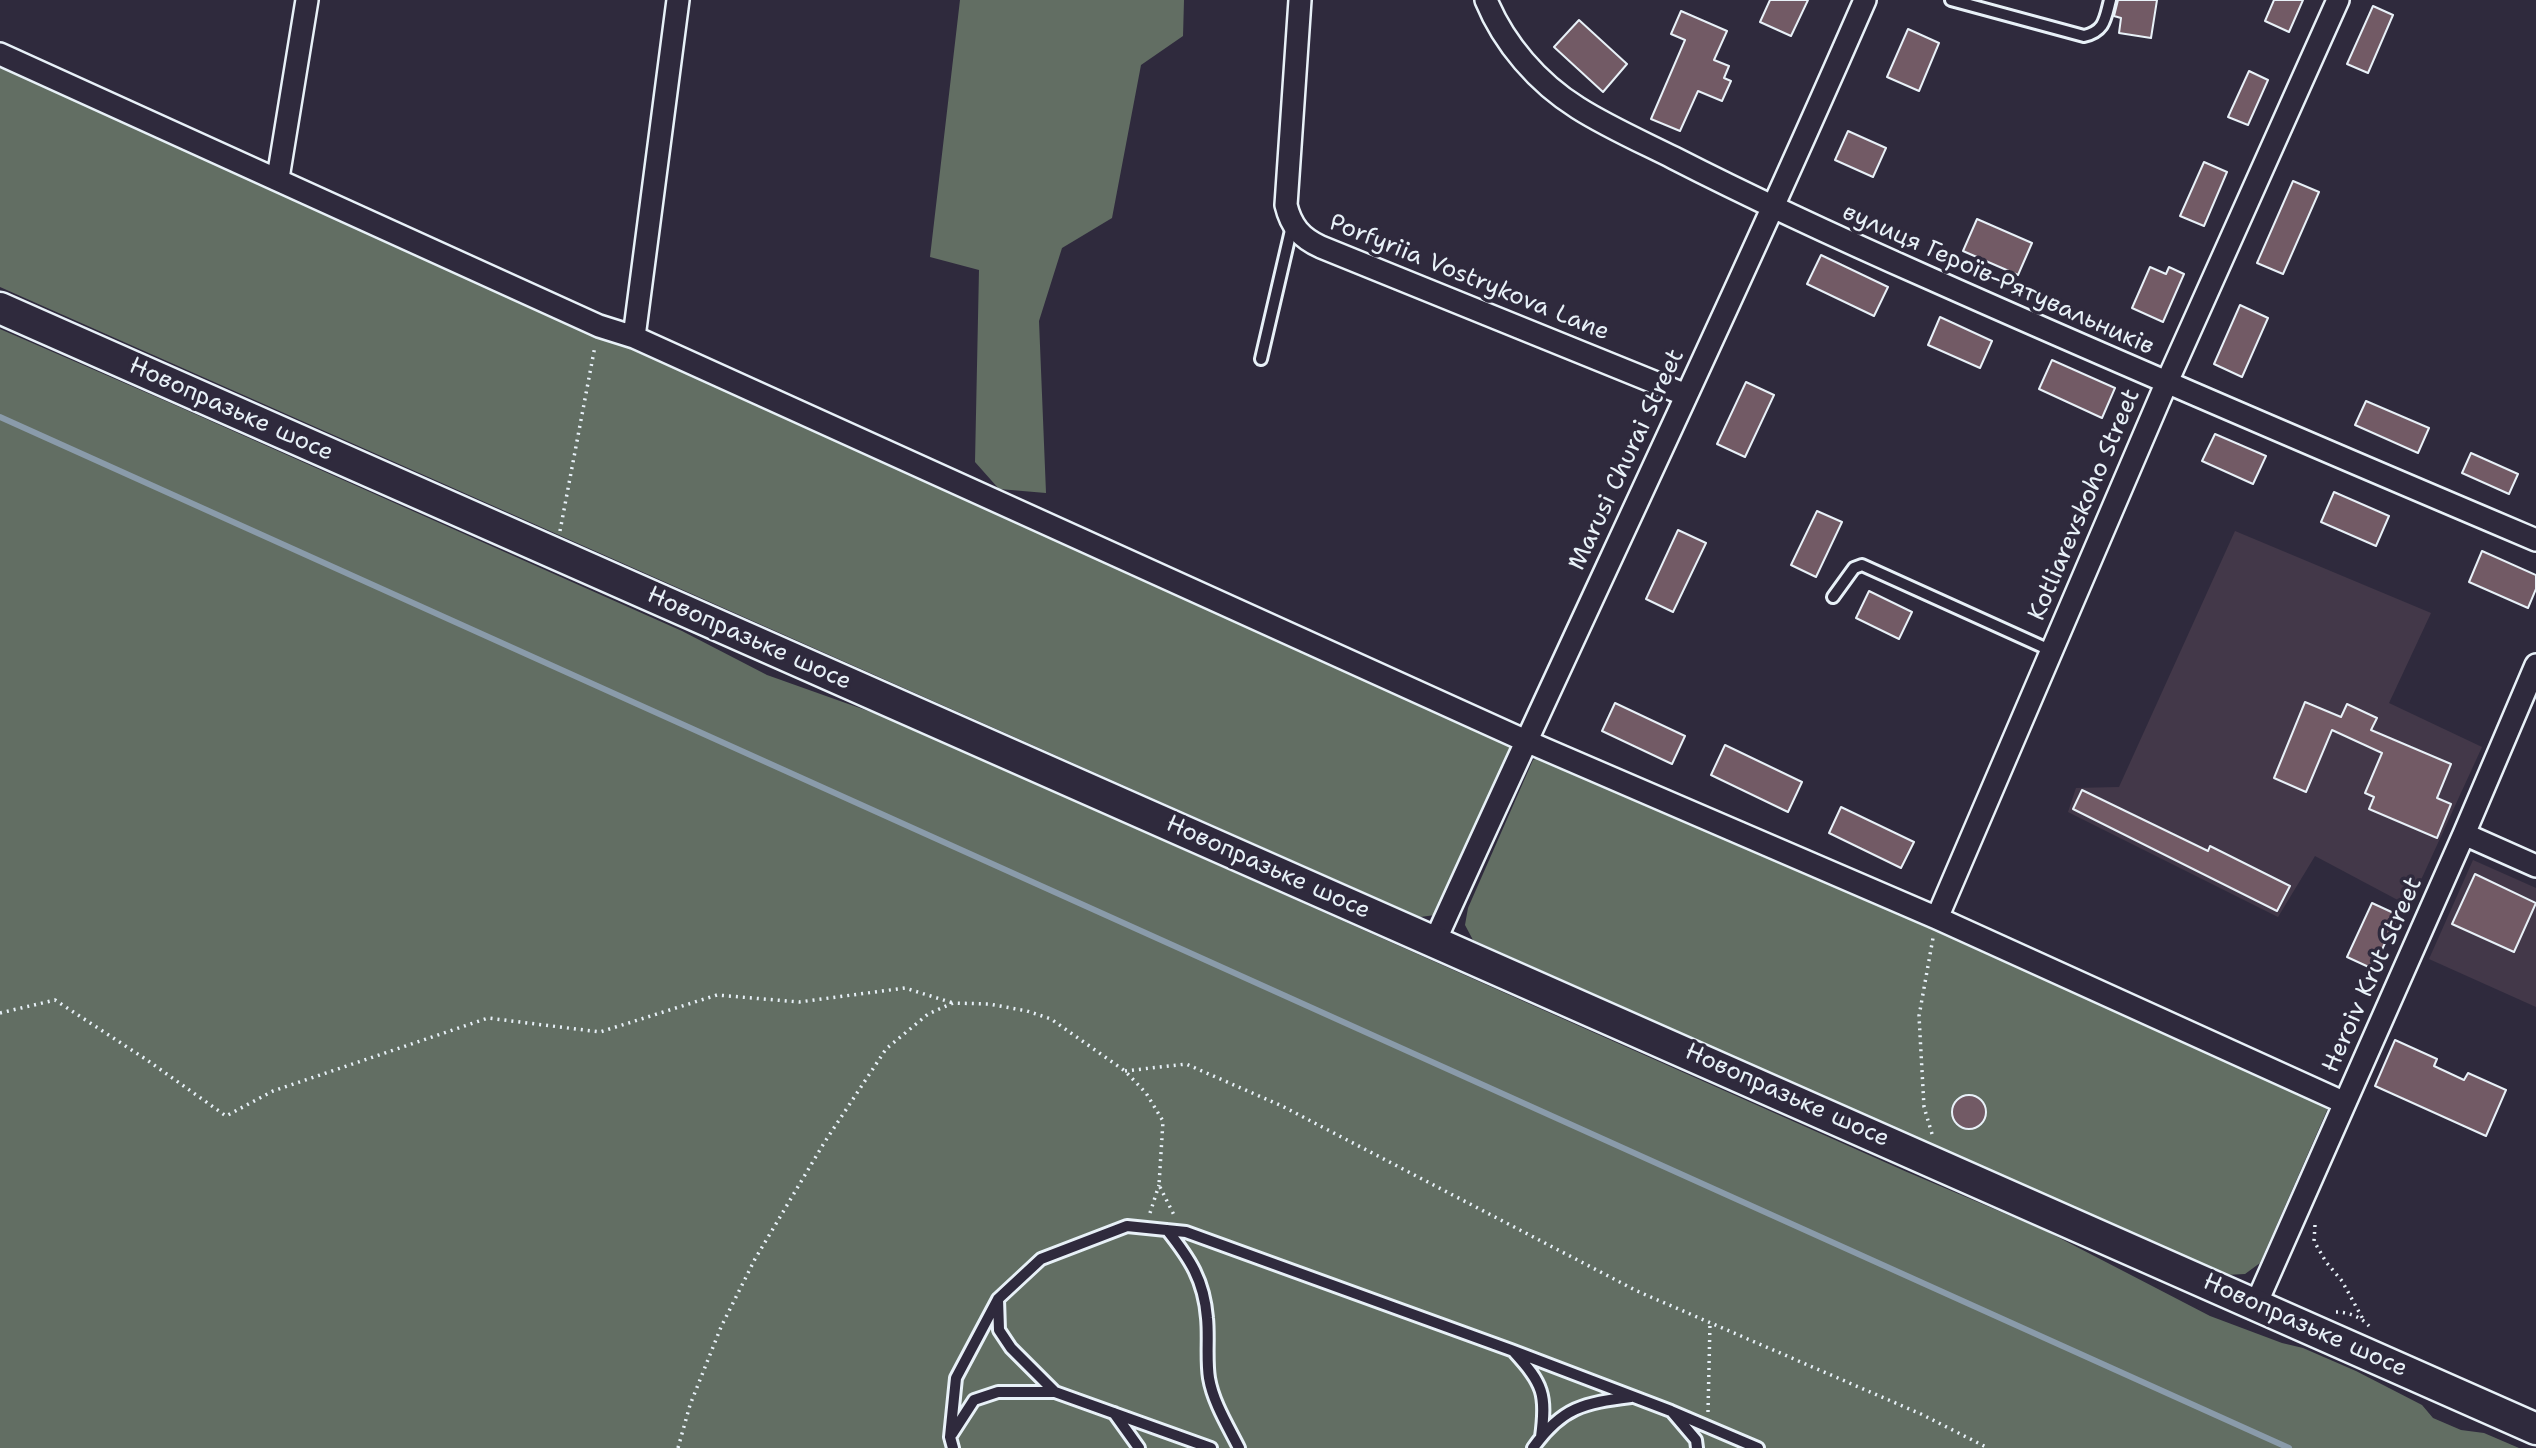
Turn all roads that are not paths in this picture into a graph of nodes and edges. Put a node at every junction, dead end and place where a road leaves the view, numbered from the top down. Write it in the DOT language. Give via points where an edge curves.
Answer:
graph roads {
  1 [pos="307,0"];
  2 [pos="678,0"];
  3 [pos="1300,0"];
  4 [pos="1486,0"];
  5 [pos="1865,0"];
  6 [pos="1951,0"];
  7 [pos="2110,0"];
  8 [pos="2338,0"];
  9 [pos="0,54"];
  10 [pos="278,178"];
  11 [pos="1774,209"];
  12 [pos="1293,224"];
  13 [pos="0,308"];
  14 [pos="634,337"];
  15 [pos="1261,359"];
  16 [pos="2166,384"];
  17 [pos="1686,395"];
  18 [pos="2536,540"];
  19 [pos="1833,597"];
  20 [pos="2052,651"];
  21 [pos="2536,665"];
  22 [pos="1526,741"];
  23 [pos="2464,834"];
  24 [pos="2536,866"];
  25 [pos="1937,919"];
  26 [pos="1435,941"];
  27 [pos="2345,1103"];
  28 [pos="1167,1230"];
  29 [pos="998,1299"];
  30 [pos="2256,1304"];
  31 [pos="1511,1350"];
  32 [pos="1055,1392"];
  33 [pos="1635,1397"];
  34 [pos="1671,1411"];
  35 [pos="1114,1413"];
  36 [pos="2536,1429"];
  37 [pos="1541,1437"];
  38 [pos="952,1442"];
  39 [pos="1139,1448"];
  40 [pos="1211,1448"];
  41 [pos="1239,1448"];
  42 [pos="1533,1448"];
  43 [pos="1697,1448"];
  44 [pos="1758,1448"];
  1 -- 10 [label="street"];
  2 -- 14 [label="street"];
  3 -- 12 [label="street, Porfyriia Vostrykova Lane" via="1286,205"];
  4 -- 11 [label="street, вулиця Героїв-Рятувальників" via="1527,65 1578,108"];
  5 -- 11 [label="street, Marusi Churai Street"];
  6 -- 7 [label="lane" via="2084,36 2104,24"];
  8 -- 16 [label="street, Kotliarevskoho Street"];
  9 -- 10 [label="street"];
  10 -- 14 [label="street" via="599,326"];
  11 -- 16 [label="street, вулиця Героїв-Рятувальників"];
  11 -- 17 [label="street, Marusi Churai Street"];
  12 -- 15 [label="lane"];
  12 -- 17 [label="street, Porfyriia Vostrykova Lane" via="1321,247"];
  13 -- 26 [label="main road, Новопразьке шосе"];
  14 -- 22 [label="street"];
  16 -- 18 [label="street, вулиця Героїв-Рятувальників"];
  16 -- 20 [label="street, Kotliarevskoho Street"];
  17 -- 22 [label="street, Marusi Churai Street"];
  19 -- 20 [label="lane" via="1854,568 1862,565"];
  20 -- 25 [label="street, Kotliarevskoho Street"];
  21 -- 23 [label="street, Heroiv Krut Street"];
  22 -- 25 [label="street"];
  22 -- 26 [label="street, Marusi Churai Street"];
  23 -- 24 [label="street"];
  23 -- 27 [label="street, Heroiv Krut Street"];
  25 -- 27 [label="street"];
  26 -- 30 [label="main road, Новопразьке шосе"];
  27 -- 30 [label="street, Heroiv Krut Street"];
  28 -- 29 [label="lane" via="1127,1226 1041,1259"];
  28 -- 31 [label="lane"];
  28 -- 41 [label="lane" via="1191,1260 1201,1287 1209,1378"];
  29 -- 32 [label="lane" via="999,1330"];
  29 -- 38 [label="lane" via="956,1378"];
  30 -- 36 [label="main road, Новопразьке шосе"];
  31 -- 33 [label="lane"];
  31 -- 37 [label="lane" via="1540,1386 1545,1410"];
  32 -- 35 [label="lane"];
  32 -- 38 [label="lane" via="998,1392 974,1400"];
  33 -- 34 [label="lane"];
  33 -- 37 [label="lane" via="1596,1401 1564,1413"];
  34 -- 43 [label="lane" via="1696,1440"];
  34 -- 44 [label="lane"];
  35 -- 39 [label="lane"];
  35 -- 40 [label="lane"];
  37 -- 42 [label="lane"];
}
